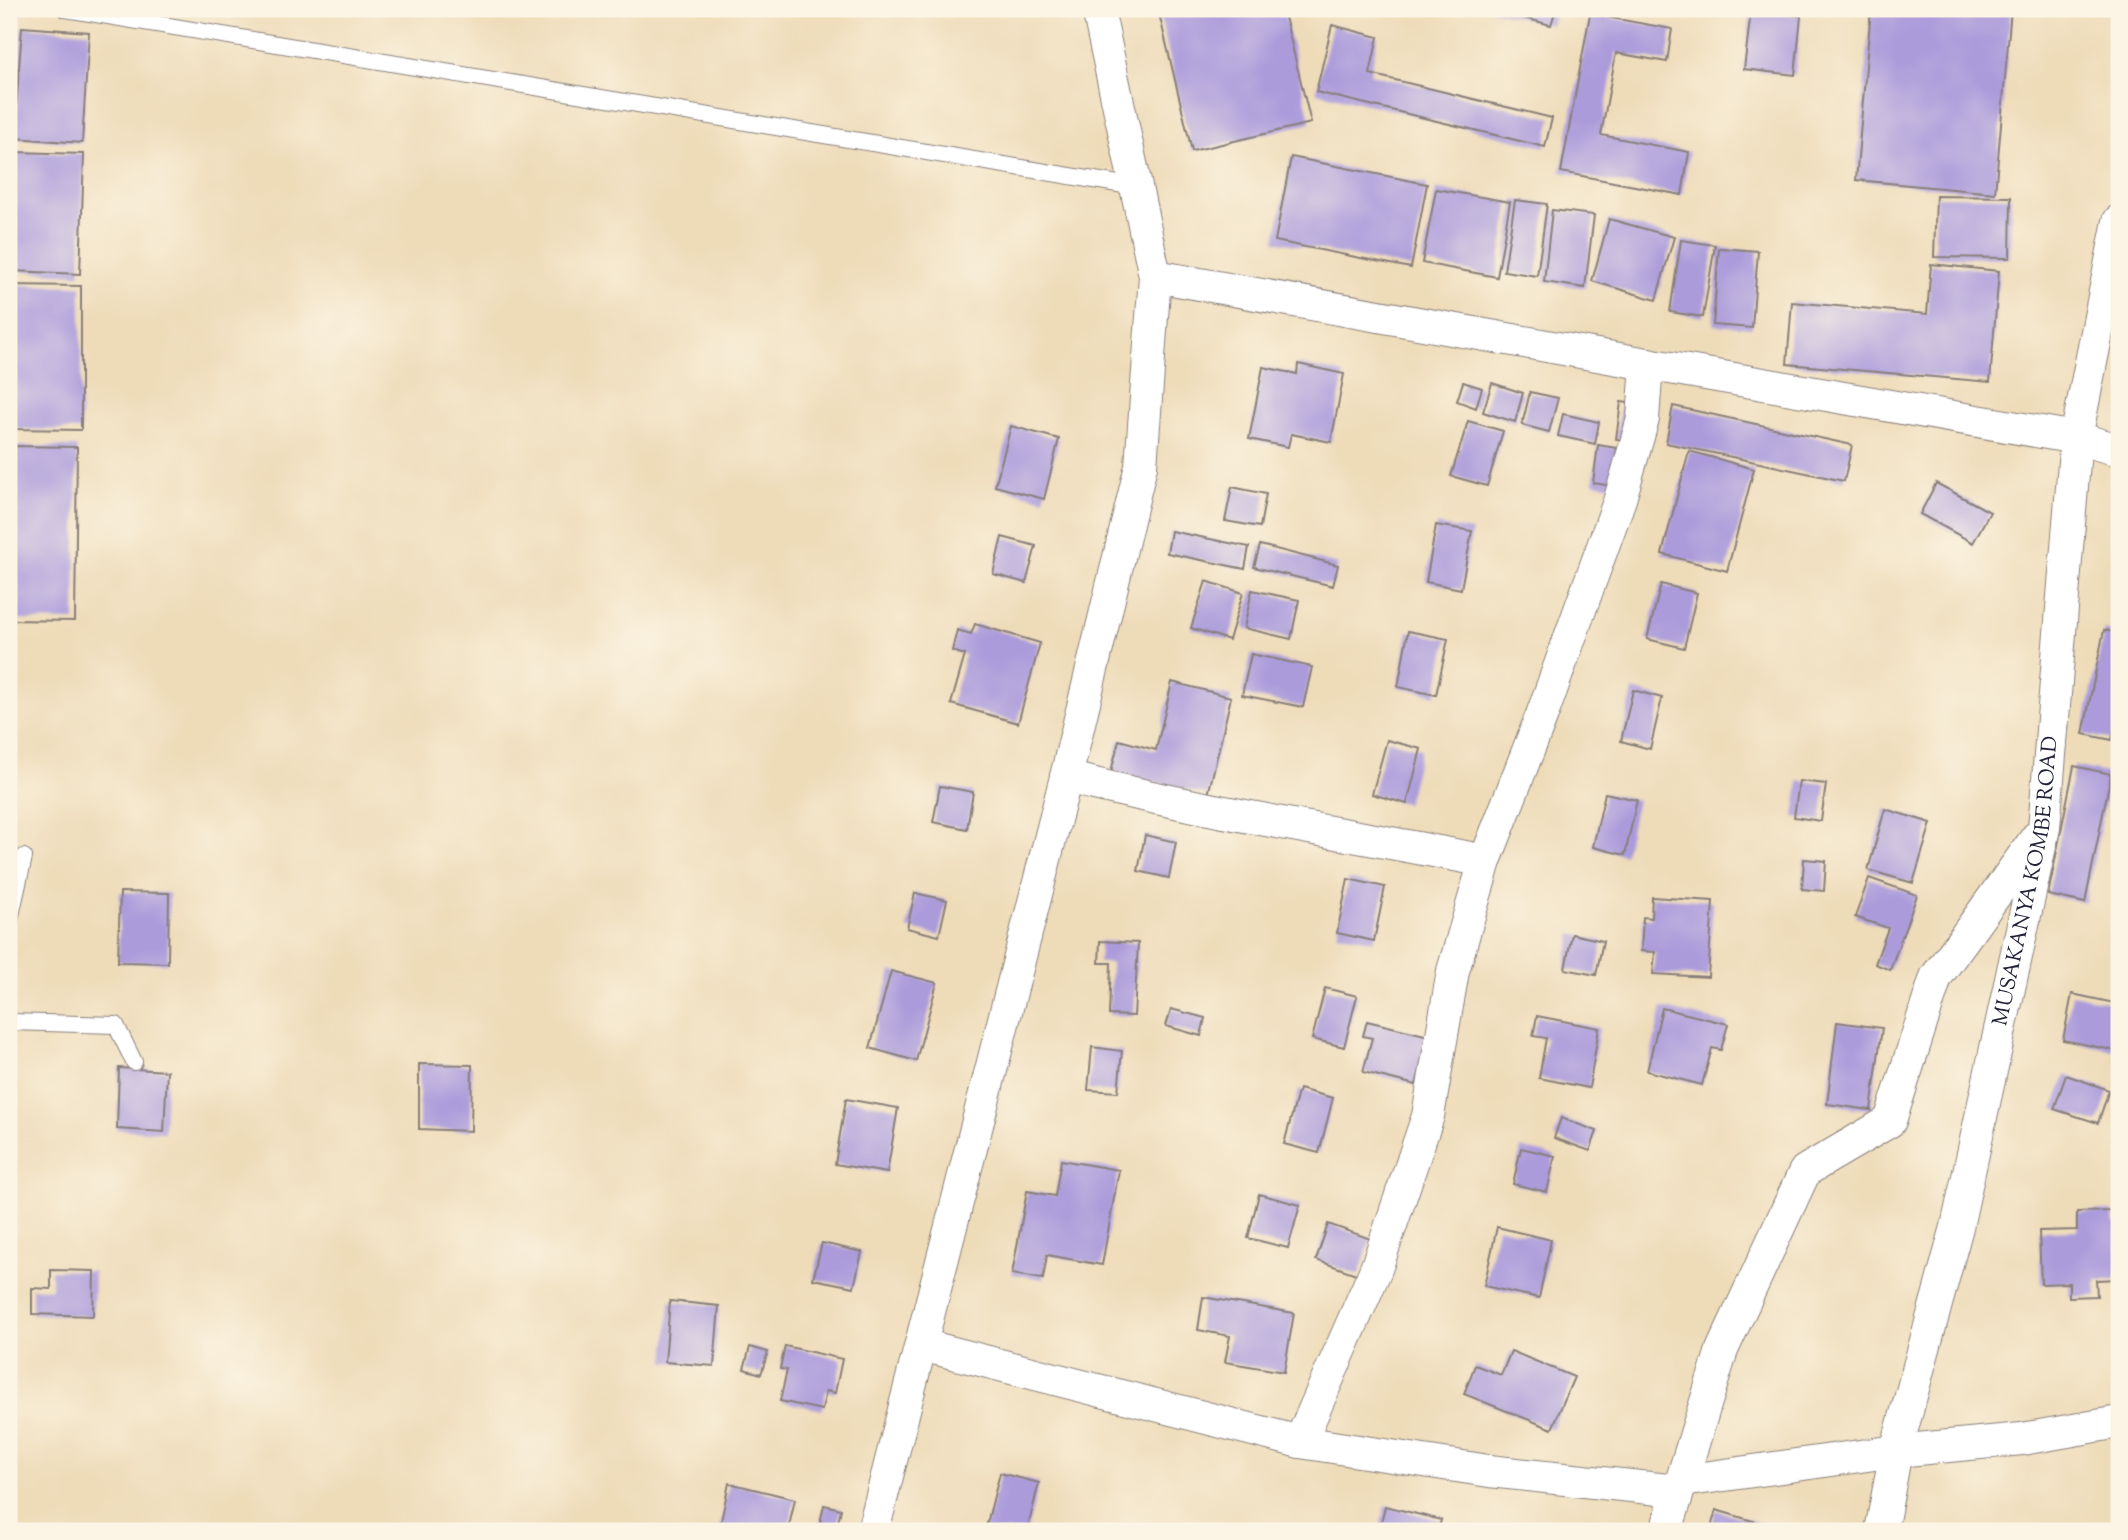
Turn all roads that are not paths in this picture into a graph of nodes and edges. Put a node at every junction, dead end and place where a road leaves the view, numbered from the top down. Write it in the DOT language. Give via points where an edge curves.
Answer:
graph roads {
  1 [pos="66,9"];
  2 [pos="1098,9"];
  3 [pos="1136,187"];
  4 [pos="2119,221"];
  5 [pos="1155,276"];
  6 [pos="1647,364"];
  7 [pos="2076,438"];
  8 [pos="2119,450"];
  9 [pos="1066,777"];
  10 [pos="2044,828"];
  11 [pos="24,857"];
  12 [pos="1485,861"];
  13 [pos="9,924"];
  14 [pos="9,1022"];
  15 [pos="134,1062"];
  16 [pos="922,1345"];
  17 [pos="2119,1422"];
  18 [pos="1300,1443"];
  19 [pos="1896,1451"];
  20 [pos="1678,1491"];
  21 [pos="873,1531"];
  22 [pos="1666,1531"];
  23 [pos="1881,1531"];
  1 -- 3 [label="lane"];
  2 -- 3 [label="street"];
  3 -- 5 [label="street"];
  4 -- 7 [label="street, MUSAKANYA KOMBE ROAD"];
  5 -- 6 [label="street"];
  5 -- 9 [label="street" via="1141,466"];
  6 -- 7 [label="street"];
  6 -- 12 [label="street" via="1643,419 1620,499"];
  7 -- 8 [label="street"];
  7 -- 10 [label="street, MUSAKANYA KOMBE ROAD"];
  9 -- 12 [label="street" via="1219,812"];
  9 -- 16 [label="street"];
  10 -- 19 [label="street, MUSAKANYA KOMBE ROAD" via="1957,1227"];
  10 -- 20 [label="street" via="1936,977 1890,1121 1805,1171 1722,1350"];
  11 -- 13 [label="lane"];
  12 -- 18 [label="street" via="1453,971 1428,1116 1376,1269"];
  14 -- 15 [label="lane" via="116,1025"];
  16 -- 18 [label="street"];
  16 -- 21 [label="street"];
  17 -- 19 [label="street" via="2022,1439"];
  18 -- 20 [label="street" via="1489,1471"];
  19 -- 20 [label="street" via="1682,1481"];
  19 -- 23 [label="street, MUSAKANYA KOMBE ROAD"];
  20 -- 22 [label="street"];
}
